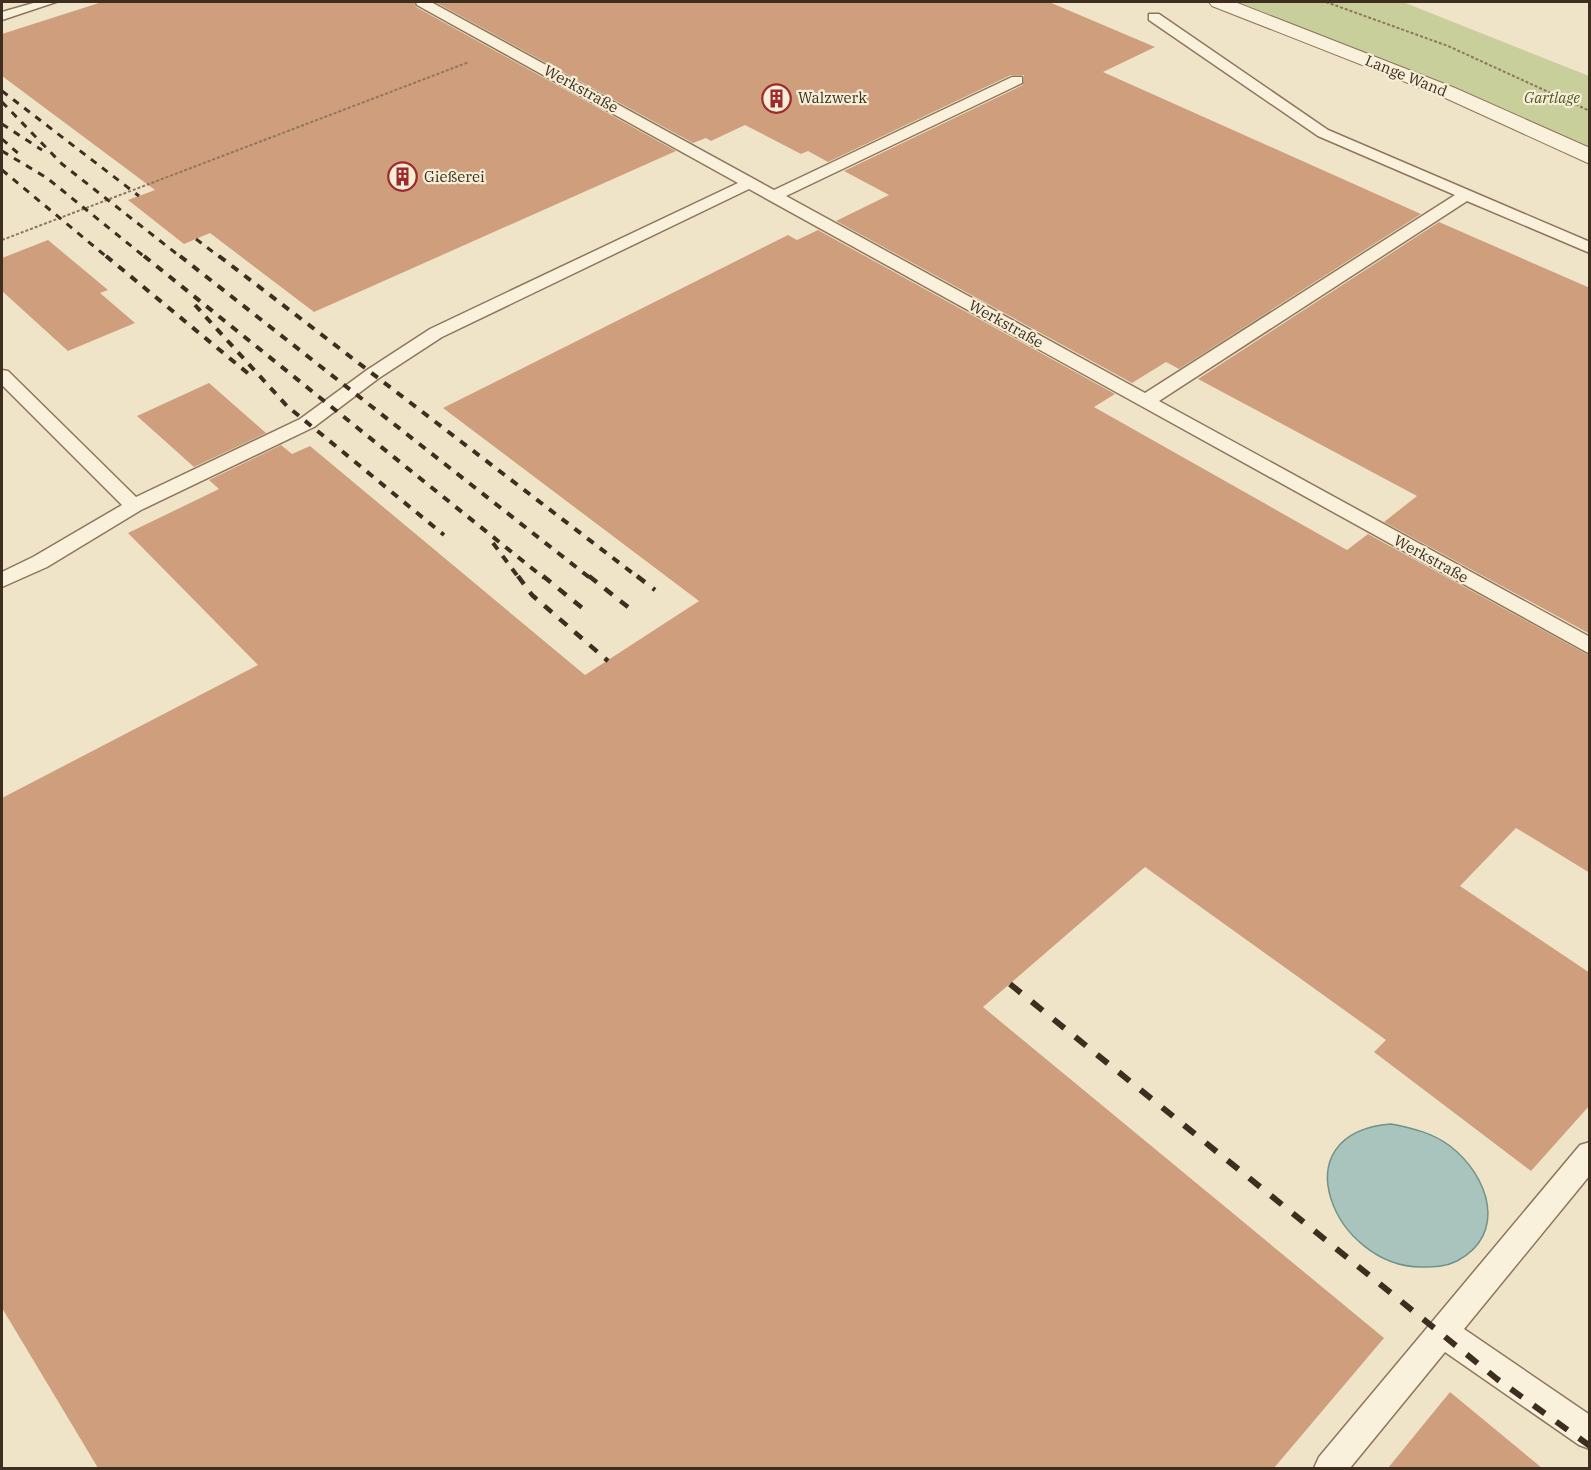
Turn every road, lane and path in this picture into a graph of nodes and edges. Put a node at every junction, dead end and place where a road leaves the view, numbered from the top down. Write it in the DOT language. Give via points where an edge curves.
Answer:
graph roads {
  1 [pos="49,2"];
  2 [pos="422,2"];
  3 [pos="1219,2"];
  4 [pos="1326,2"];
  5 [pos="2,16"];
  6 [pos="1154,17"];
  7 [pos="506,48"];
  8 [pos="1017,80"];
  9 [pos="1590,111"];
  10 [pos="1590,157"];
  11 [pos="750,183"];
  12 [pos="1466,195"];
  13 [pos="774,196"];
  14 [pos="2,240"];
  15 [pos="1590,248"];
  16 [pos="2,375"];
  17 [pos="1146,401"];
  18 [pos="134,506"];
  19 [pos="2,580"];
  20 [pos="1590,647"];
  21 [pos="1590,1154"];
  22 [pos="1442,1332"];
  23 [pos="1590,1434"];
  24 [pos="1330,1468"];
  1 -- 5 [label="lane"];
  2 -- 7 [label="lane, Werkstraße"];
  3 -- 10 [label="street, Lange Wand" via="1448,92"];
  4 -- 9 [label="path" via="1448,46"];
  6 -- 12 [label="lane" via="1323,133"];
  7 -- 11 [label="lane, Werkstraße"];
  7 -- 14 [label="path"];
  8 -- 13 [label="lane"];
  11 -- 13 [label="lane, Werkstraße"];
  11 -- 18 [label="lane" via="436,333 307,423"];
  12 -- 15 [label="lane"];
  12 -- 17 [label="lane"];
  13 -- 17 [label="lane, Werkstraße"];
  16 -- 18 [label="lane"];
  17 -- 20 [label="lane, Werkstraße"];
  18 -- 19 [label="lane"];
  21 -- 22 [label="lane"];
  22 -- 23 [label="lane"];
  22 -- 24 [label="lane"];
}
